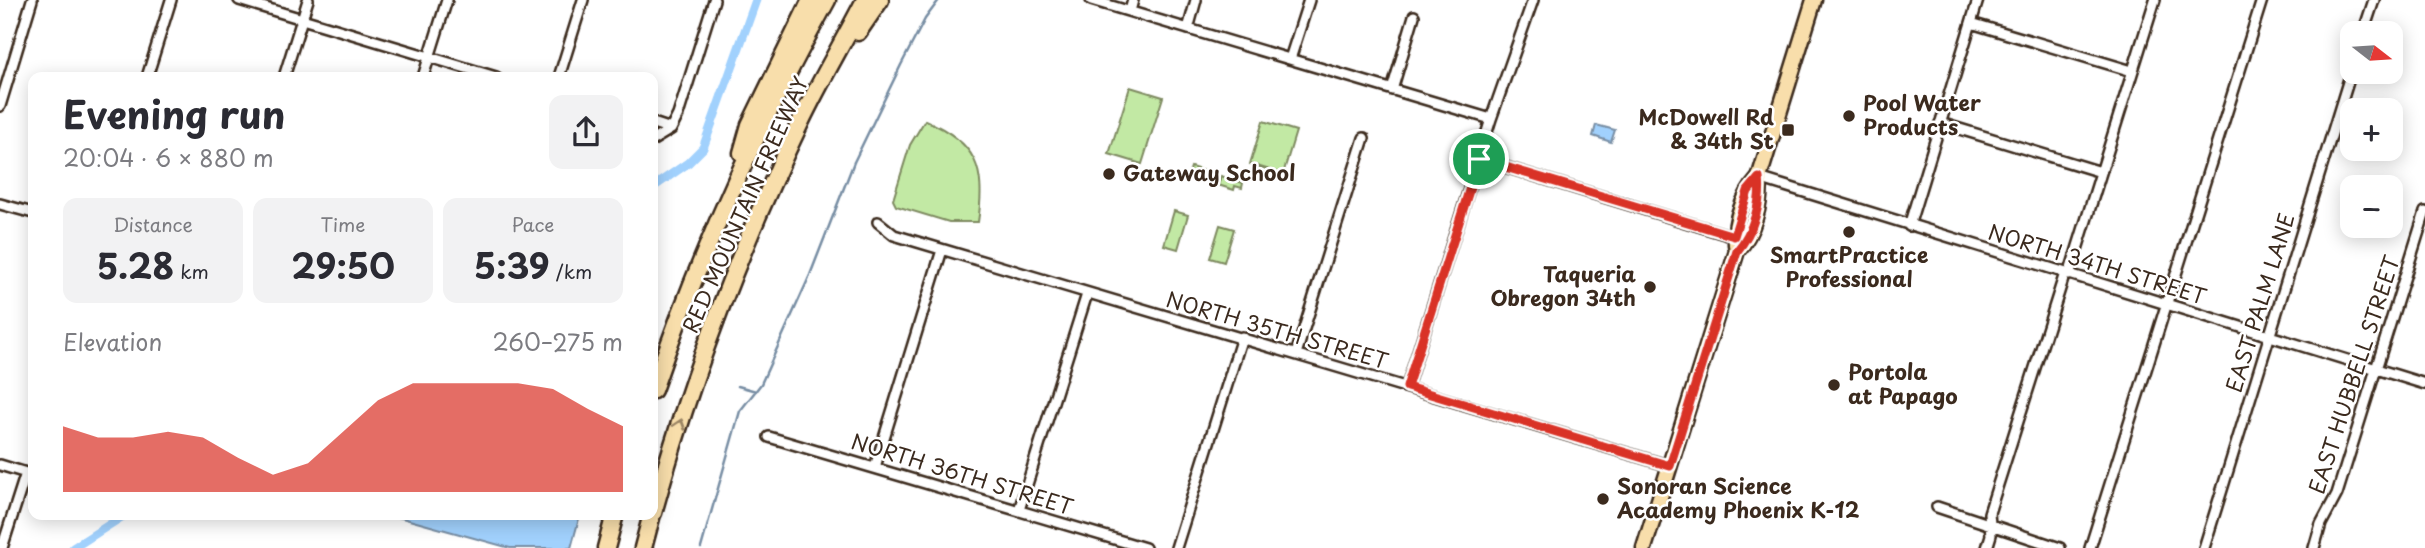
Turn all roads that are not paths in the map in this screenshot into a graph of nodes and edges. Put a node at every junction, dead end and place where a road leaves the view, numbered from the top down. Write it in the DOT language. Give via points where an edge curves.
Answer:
graph roads {
  1 [pos="32,0"];
  2 [pos="171,0"];
  3 [pos="239,0"];
  4 [pos="308,0"];
  5 [pos="447,0"];
  6 [pos="583,0"];
  7 [pos="714,0"];
  8 [pos="811,0"];
  9 [pos="827,0"];
  10 [pos="865,0"];
  11 [pos="880,0"];
  12 [pos="1091,0"];
  13 [pos="1133,0"];
  14 [pos="1196,0"];
  15 [pos="1308,0"];
  16 [pos="1533,0"];
  17 [pos="1814,0"];
  18 [pos="1978,0"];
  19 [pos="2155,0"];
  20 [pos="2262,0"];
  21 [pos="2374,0"];
  22 [pos="1130,12"];
  23 [pos="1414,16"];
  24 [pos="302,19"];
  25 [pos="2367,21"];
  26 [pos="1971,23"];
  27 [pos="1188,29"];
  28 [pos="429,57"];
  29 [pos="1290,59"];
  30 [pos="2132,71"];
  31 [pos="149,72"];
  32 [pos="286,72"];
  33 [pos="424,72"];
  34 [pos="479,72"];
  35 [pos="561,72"];
  36 [pos="2347,84"];
  37 [pos="1392,90"];
  38 [pos="0,106"];
  39 [pos="1491,119"];
  40 [pos="1940,123"];
  41 [pos="658,125"];
  42 [pos="671,129"];
  43 [pos="658,137"];
  44 [pos="1364,138"];
  45 [pos="1479,159"];
  46 [pos="2101,172"];
  47 [pos="1759,178"];
  48 [pos="775,181"];
  49 [pos="730,192"];
  50 [pos="0,204"];
  51 [pos="28,212"];
  52 [pos="2425,212"];
  53 [pos="878,222"];
  54 [pos="1909,226"];
  55 [pos="1740,238"];
  56 [pos="942,250"];
  57 [pos="2067,274"];
  58 [pos="1087,294"];
  59 [pos="2166,305"];
  60 [pos="2269,337"];
  61 [pos="1242,338"];
  62 [pos="1296,354"];
  63 [pos="2376,369"];
  64 [pos="658,376"];
  65 [pos="2425,384"];
  66 [pos="1407,387"];
  67 [pos="769,437"];
  68 [pos="0,465"];
  69 [pos="1670,466"];
  70 [pos="875,467"];
  71 [pos="28,474"];
  72 [pos="28,477"];
  73 [pos="658,494"];
  74 [pos="1937,507"];
  75 [pos="1019,510"];
  76 [pos="613,520"];
  77 [pos="650,520"];
  78 [pos="1990,524"];
  79 [pos="2,548"];
  80 [pos="606,548"];
  81 [pos="643,548"];
  82 [pos="1144,548"];
  83 [pos="1176,548"];
  84 [pos="1643,548"];
  85 [pos="1987,548"];
  86 [pos="2060,548"];
  87 [pos="2090,548"];
  88 [pos="2204,548"];
  89 [pos="2314,548"];
  1 -- 38 [label="street"];
  2 -- 31 [label="street"];
  3 -- 24 [label="street"];
  4 -- 24 [label="street"];
  5 -- 28 [label="street"];
  6 -- 35 [label="street"];
  7 -- 42 [label="street"];
  8 -- 49 [label="highway" via="750,125"];
  9 -- 49 [label="highway, RED MOUNTAIN FREEWAY"];
  10 -- 48 [label="highway, RED MOUNTAIN FREEWAY" via="800,122"];
  11 -- 48 [label="highway"];
  12 -- 22 [label="street"];
  13 -- 22 [label="street"];
  14 -- 27 [label="street"];
  15 -- 29 [label="street"];
  16 -- 39 [label="street"];
  17 -- 47 [label="main road"];
  18 -- 26 [label="street"];
  19 -- 30 [label="street"];
  20 -- 59 [label="street"];
  21 -- 25 [label="street"];
  22 -- 27 [label="street"];
  23 -- 37 [label="street"];
  24 -- 28 [label="street"];
  24 -- 32 [label="street"];
  26 -- 30 [label="street"];
  26 -- 40 [label="street"];
  27 -- 29 [label="street"];
  28 -- 33 [label="street"];
  28 -- 34 [label="street"];
  29 -- 37 [label="street"];
  30 -- 46 [label="street"];
  36 -- 60 [label="street, EAST PALM LANE"];
  37 -- 39 [label="street"];
  39 -- 45 [label="street"];
  40 -- 46 [label="street"];
  40 -- 54 [label="street"];
  41 -- 42 [label="street"];
  42 -- 43 [label="street"];
  44 -- 62 [label="street"];
  45 -- 55 [label="street"];
  45 -- 66 [label="street"];
  46 -- 57 [label="street"];
  47 -- 54 [label="street, NORTH 34TH STREET"];
  47 -- 55 [label="main road" via="1748,191"];
  73 -- 48 [label="highway, RED MOUNTAIN FREEWAY, one-way" via="711,334"];
  49 -- 64 [label="highway, RED MOUNTAIN FREEWAY"];
  50 -- 51 [label="street"];
  52 -- 63 [label="street, EAST HUBBELL STREET"];
  53 -- 56 [label="street, NORTH 35TH STREET" via="894,235"];
  54 -- 57 [label="street, NORTH 34TH STREET"];
  55 -- 69 [label="main road"];
  56 -- 58 [label="street, NORTH 35TH STREET"];
  56 -- 70 [label="street"];
  57 -- 59 [label="street, NORTH 34TH STREET"];
  57 -- 78 [label="street" via="1989,513"];
  58 -- 61 [label="street, NORTH 35TH STREET"];
  58 -- 75 [label="street"];
  59 -- 60 [label="street, NORTH 34TH STREET"];
  59 -- 87 [label="street"];
  60 -- 63 [label="street, NORTH 34TH STREET"];
  60 -- 88 [label="street, EAST PALM LANE"];
  61 -- 62 [label="street, NORTH 35TH STREET"];
  61 -- 83 [label="street"];
  62 -- 66 [label="street, NORTH 35TH STREET"];
  63 -- 65 [label="street, NORTH 34TH STREET"];
  63 -- 89 [label="street, EAST HUBBELL STREET" via="2337,494"];
  66 -- 69 [label="street, NORTH 35TH STREET"];
  67 -- 70 [label="street, NORTH 36TH STREET"];
  68 -- 71 [label="street"];
  69 -- 84 [label="main road"];
  70 -- 75 [label="street, NORTH 36TH STREET"];
  72 -- 79 [label="street"];
  74 -- 78 [label="street"];
  75 -- 82 [label="street, NORTH 36TH STREET"];
  76 -- 80 [label="highway"];
  77 -- 81 [label="highway, RED MOUNTAIN FREEWAY"];
  78 -- 85 [label="street"];
  78 -- 86 [label="street"];
}
